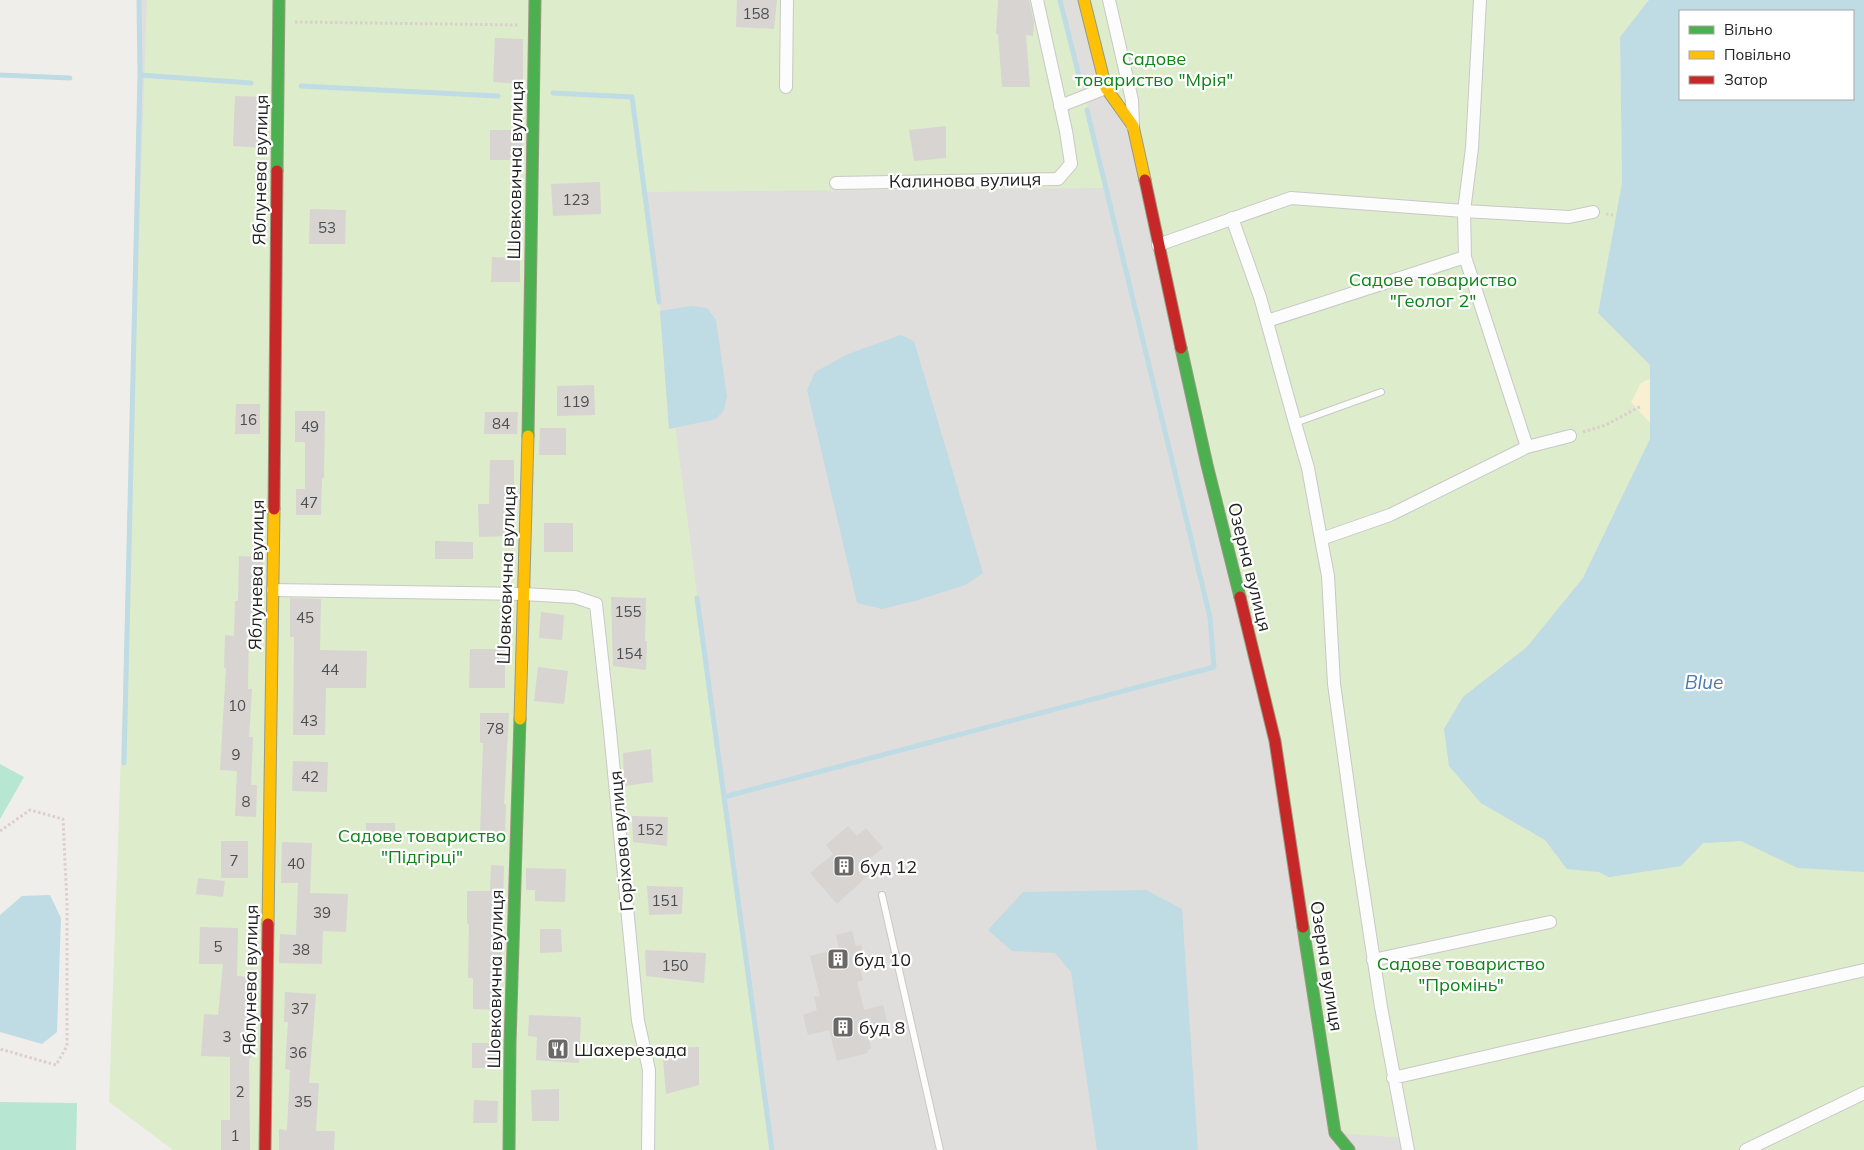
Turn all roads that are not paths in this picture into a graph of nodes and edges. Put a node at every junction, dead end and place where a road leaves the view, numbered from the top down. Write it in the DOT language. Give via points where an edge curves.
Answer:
graph roads {
  1 [pos="279,0"];
  2 [pos="535,0"];
  3 [pos="787,0"];
  4 [pos="1037,0"];
  5 [pos="1084,0"];
  6 [pos="1108,0"];
  7 [pos="1480,0"];
  8 [pos="786,87"];
  9 [pos="1106,88"];
  10 [pos="1060,106"];
  11 [pos="1133,126"];
  12 [pos="836,183"];
  13 [pos="1464,211"];
  14 [pos="1593,212"];
  15 [pos="1232,218"];
  16 [pos="1158,245"];
  17 [pos="1465,258"];
  18 [pos="1267,321"];
  19 [pos="1381,392"];
  20 [pos="1296,423"];
  21 [pos="1570,436"];
  22 [pos="1526,447"];
  23 [pos="1321,539"];
  24 [pos="273,590"];
  25 [pos="523,594"];
  26 [pos="882,895"];
  27 [pos="1550,922"];
  28 [pos="1373,960"];
  29 [pos="1864,970"];
  30 [pos="1394,1078"];
  31 [pos="1864,1093"];
  32 [pos="265,1150"];
  33 [pos="509,1150"];
  34 [pos="648,1150"];
  35 [pos="940,1150"];
  36 [pos="1349,1150"];
  37 [pos="1408,1150"];
  38 [pos="1746,1150"];
  1 -- 24 [label="street, Яблунева вулиця"];
  2 -- 25 [label="street, Шовковична вулиця" via="530,376"];
  3 -- 8 [label="street"];
  4 -- 10 [label="street, Калинова вулиця"];
  5 -- 9 [label="street, Озерна вулиця"];
  6 -- 11 [label="street" via="1132,100"];
  7 -- 13 [label="street" via="1472,148"];
  9 -- 10 [label="street"];
  9 -- 11 [label="street, Озерна вулиця"];
  10 -- 12 [label="street, Калинова вулиця" via="1071,164 1058,179"];
  11 -- 16 [label="street, Озерна вулиця"];
  13 -- 14 [label="street" via="1569,217"];
  13 -- 15 [label="street" via="1292,198"];
  13 -- 17 [label="street"];
  15 -- 16 [label="street"];
  15 -- 18 [label="street"];
  16 -- 36 [label="street, Озерна вулиця" via="1207,465 1275,741 1335,1133"];
  17 -- 18 [label="street"];
  17 -- 22 [label="street"];
  18 -- 20 [label="street"];
  19 -- 20 [label="lane"];
  20 -- 23 [label="street"];
  21 -- 22 [label="street"];
  22 -- 23 [label="street" via="1390,515"];
  23 -- 28 [label="street" via="1328,576 1334,684"];
  24 -- 25 [label="street"];
  24 -- 32 [label="street, Яблунева вулиця"];
  25 -- 33 [label="street, Шовковична вулиця"];
  25 -- 34 [label="street, Горіхова вулиця" via="576,597 596,604 638,1021 649,1070"];
  26 -- 35 [label="lane"];
  27 -- 28 [label="street"];
  28 -- 30 [label="street"];
  29 -- 30 [label="street"];
  30 -- 37 [label="street"];
  31 -- 38 [label="street"];
}
